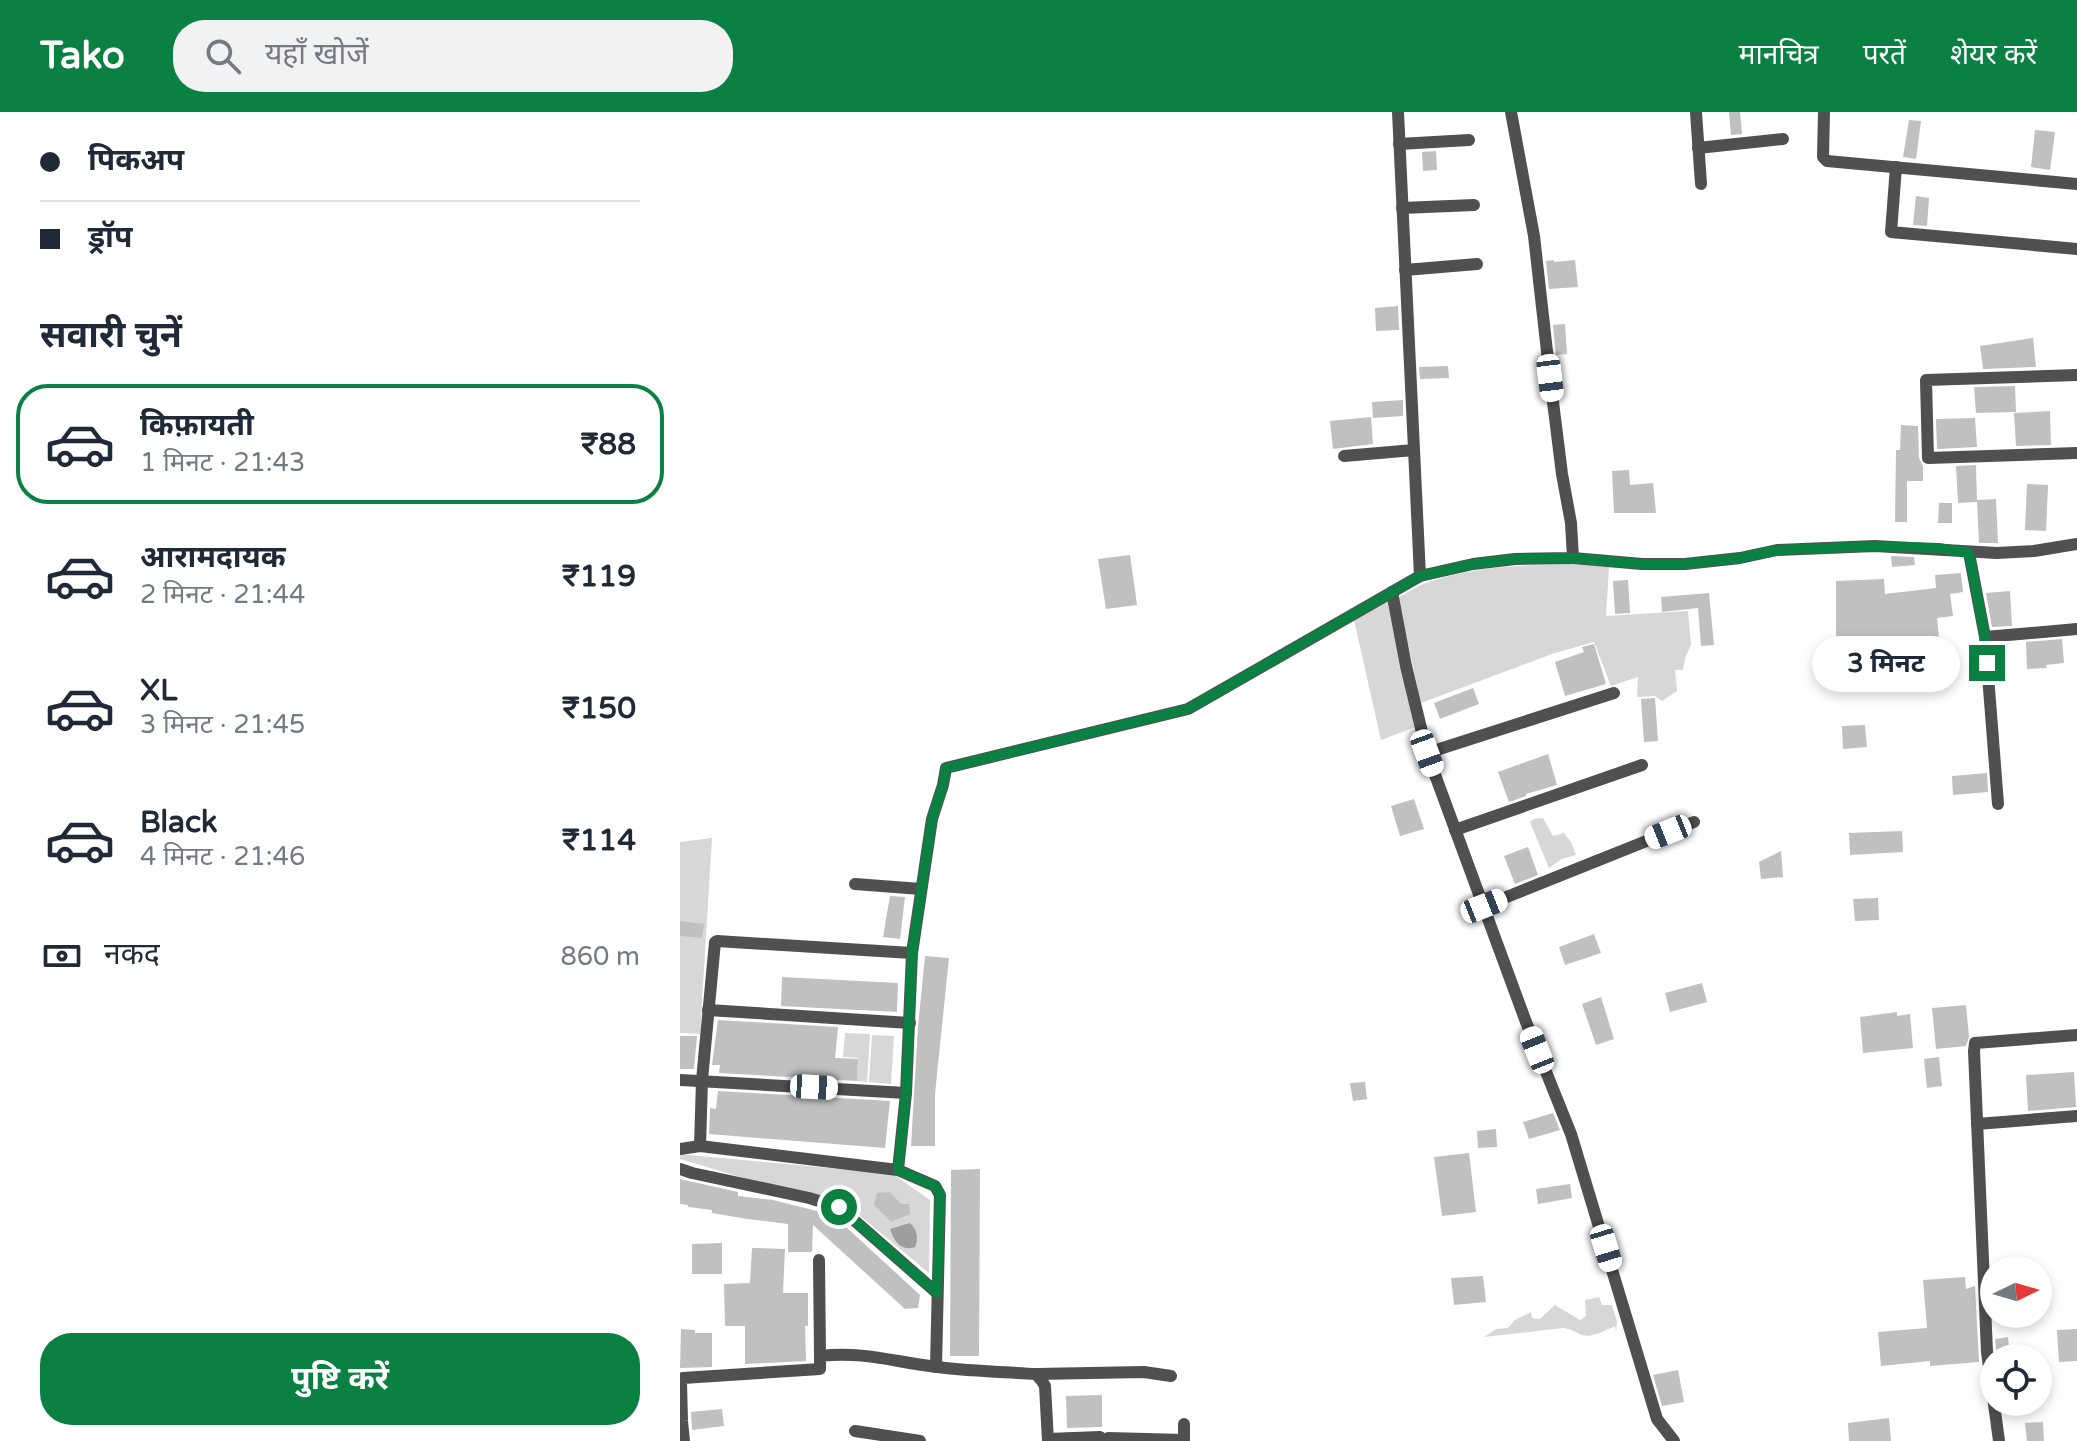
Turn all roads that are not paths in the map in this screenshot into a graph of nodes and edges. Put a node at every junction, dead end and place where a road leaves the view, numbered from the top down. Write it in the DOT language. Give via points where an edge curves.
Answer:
graph roads {
  1 [pos="1398,112"];
  2 [pos="1511,112"];
  3 [pos="1696,112"];
  4 [pos="1824,112"];
  5 [pos="1783,139"];
  6 [pos="1469,140"];
  7 [pos="1399,144"];
  8 [pos="1698,148"];
  9 [pos="1896,167"];
  10 [pos="1701,184"];
  11 [pos="2077,184"];
  12 [pos="1474,205"];
  13 [pos="1402,208"];
  14 [pos="2077,249"];
  15 [pos="1477,264"];
  16 [pos="1405,270"];
  17 [pos="2077,375"];
  18 [pos="1414,450"];
  19 [pos="2077,453"];
  20 [pos="1344,456"];
  21 [pos="2077,544"];
  22 [pos="1969,553"];
  23 [pos="1573,558"];
  24 [pos="1420,576"];
  25 [pos="1392,592"];
  26 [pos="2077,629"];
  27 [pos="1985,637"];
  28 [pos="1614,693"];
  29 [pos="1427,753"];
  30 [pos="1642,765"];
  31 [pos="1998,804"];
  32 [pos="1694,822"];
  33 [pos="1455,830"];
  34 [pos="855,884"];
  35 [pos="921,889"];
  36 [pos="1484,906"];
  37 [pos="912,953"];
  38 [pos="708,1010"];
  39 [pos="910,1023"];
  40 [pos="2077,1035"];
  41 [pos="680,1080"];
  42 [pos="702,1080"];
  43 [pos="906,1093"];
  44 [pos="2077,1116"];
  45 [pos="1977,1124"];
  46 [pos="700,1146"];
  47 [pos="680,1149"];
  48 [pos="680,1169"];
  49 [pos="898,1170"];
  50 [pos="819,1260"];
  51 [pos="937,1293"];
  52 [pos="820,1356"];
  53 [pos="936,1367"];
  54 [pos="1036,1374"];
  55 [pos="1171,1376"];
  56 [pos="1184,1424"];
  57 [pos="855,1431"];
  58 [pos="1048,1440"];
  59 [pos="1184,1440"];
  60 [pos="684,1441"];
  61 [pos="920,1441"];
  62 [pos="1674,1441"];
  63 [pos="1999,1441"];
  1 -- 7 [label="street"];
  2 -- 23 [label="street" via="1534,236"];
  3 -- 8 [label="street"];
  4 -- 9 [label="street" via="1827,161"];
  5 -- 8 [label="street"];
  6 -- 7 [label="street"];
  7 -- 13 [label="street"];
  8 -- 10 [label="street"];
  9 -- 11 [label="street"];
  9 -- 14 [label="street" via="1891,232"];
  12 -- 13 [label="street"];
  13 -- 16 [label="street"];
  15 -- 16 [label="street"];
  16 -- 18 [label="street"];
  17 -- 19 [label="street" via="1926,380 1928,458"];
  18 -- 20 [label="street"];
  18 -- 24 [label="street"];
  21 -- 22 [label="street"];
  22 -- 23 [label="street" via="1875,546 1777,550 1685,564"];
  22 -- 27 [label="street"];
  23 -- 24 [label="street" via="1515,559"];
  24 -- 25 [label="street"];
  25 -- 29 [label="street"];
  25 -- 35 [label="street" via="1188,709 946,768"];
  26 -- 27 [label="street"];
  27 -- 31 [label="street"];
  28 -- 29 [label="street"];
  29 -- 33 [label="street"];
  30 -- 33 [label="street"];
  32 -- 36 [label="street"];
  33 -- 36 [label="street"];
  34 -- 35 [label="street"];
  35 -- 37 [label="street"];
  36 -- 62 [label="street" via="1571,1134 1657,1419"];
  37 -- 38 [label="street" via="717,941"];
  37 -- 39 [label="street"];
  38 -- 39 [label="street"];
  38 -- 42 [label="street"];
  39 -- 43 [label="street"];
  40 -- 45 [label="street" via="1975,1043"];
  41 -- 42 [label="street"];
  42 -- 43 [label="street"];
  42 -- 46 [label="street"];
  43 -- 49 [label="street"];
  44 -- 45 [label="street"];
  45 -- 63 [label="street" via="1987,1352"];
  46 -- 47 [label="street"];
  46 -- 49 [label="street"];
  48 -- 51 [label="street" via="839,1207"];
  49 -- 51 [label="street" via="935,1186 940,1195"];
  50 -- 52 [label="street"];
  51 -- 53 [label="street"];
  52 -- 53 [label="street" via="863,1355"];
  52 -- 60 [label="street" via="820,1369 683,1378"];
  53 -- 54 [label="street"];
  54 -- 55 [label="street"];
  54 -- 58 [label="street" via="1045,1386"];
  56 -- 59 [label="street"];
  57 -- 61 [label="street"];
  58 -- 59 [label="street"];
}
